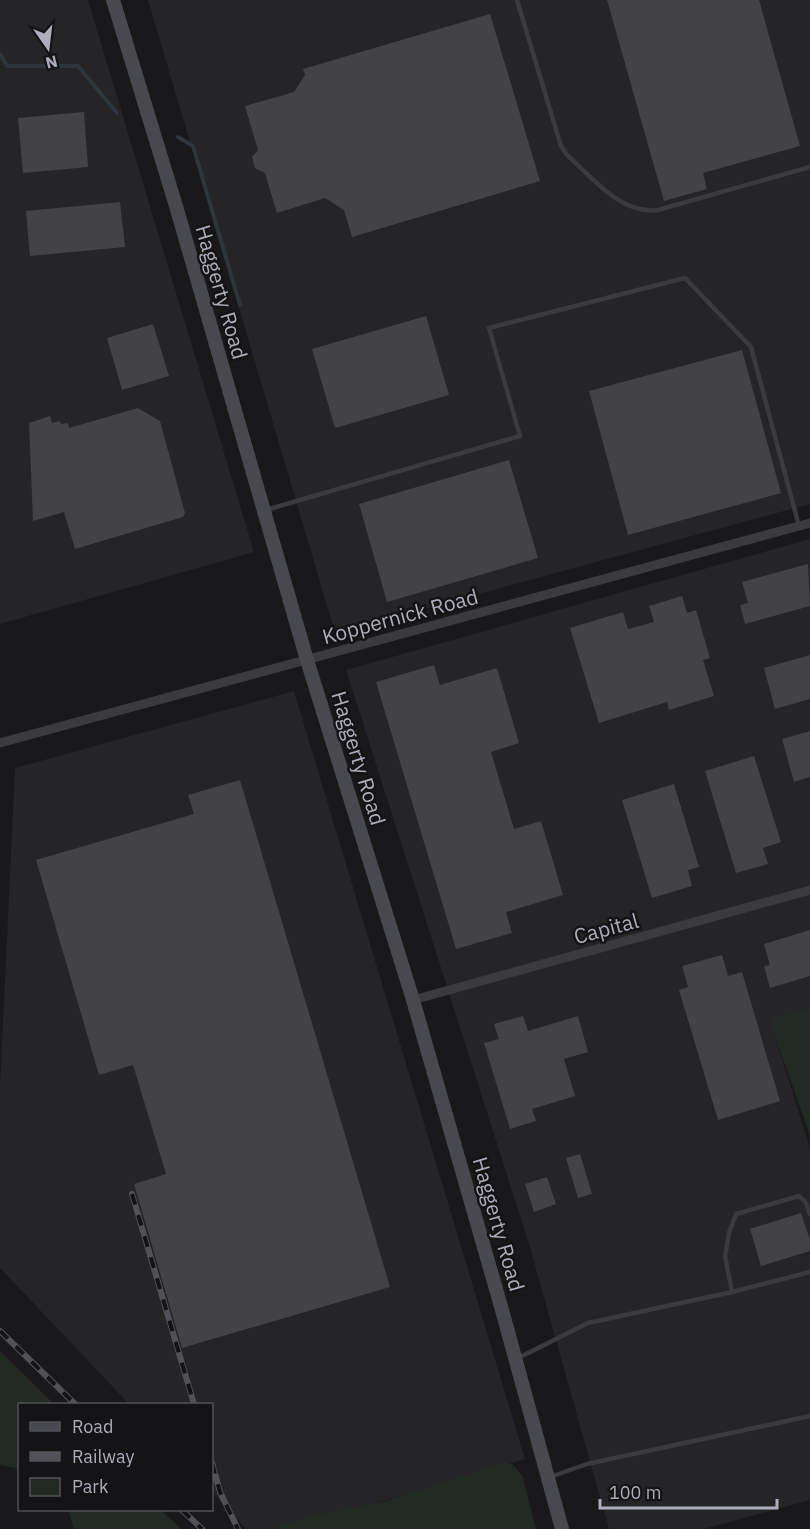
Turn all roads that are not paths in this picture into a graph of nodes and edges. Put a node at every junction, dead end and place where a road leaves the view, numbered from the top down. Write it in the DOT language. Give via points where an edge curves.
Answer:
graph roads {
  1 [pos="112,0"];
  2 [pos="517,0"];
  3 [pos="810,167"];
  4 [pos="263,511"];
  5 [pos="810,523"];
  6 [pos="799,526"];
  7 [pos="307,660"];
  8 [pos="0,743"];
  9 [pos="810,890"];
  10 [pos="412,1000"];
  11 [pos="810,1214"];
  12 [pos="810,1272"];
  13 [pos="732,1292"];
  14 [pos="516,1359"];
  15 [pos="810,1416"];
  16 [pos="549,1478"];
  17 [pos="562,1529"];
  1 -- 4 [label="main road, Haggerty Road"];
  2 -- 3 [label="lane" via="561,146 621,203 658,210"];
  4 -- 6 [label="lane" via="520,436 489,328 685,278 751,347"];
  4 -- 7 [label="main road, Haggerty Road"];
  5 -- 6 [label="street, Koppernick Road"];
  6 -- 7 [label="street, Koppernick Road"];
  7 -- 8 [label="street, Koppernick Road"];
  7 -- 10 [label="main road, Haggerty Road"];
  9 -- 10 [label="street, Capital"];
  10 -- 14 [label="main road, Haggerty Road"];
  11 -- 13 [label="lane" via="799,1196 736,1214 725,1257"];
  12 -- 13 [label="lane"];
  13 -- 14 [label="lane" via="588,1323"];
  14 -- 16 [label="main road, Haggerty Road"];
  15 -- 16 [label="lane" via="587,1464"];
  16 -- 17 [label="main road, Haggerty Road"];
}
